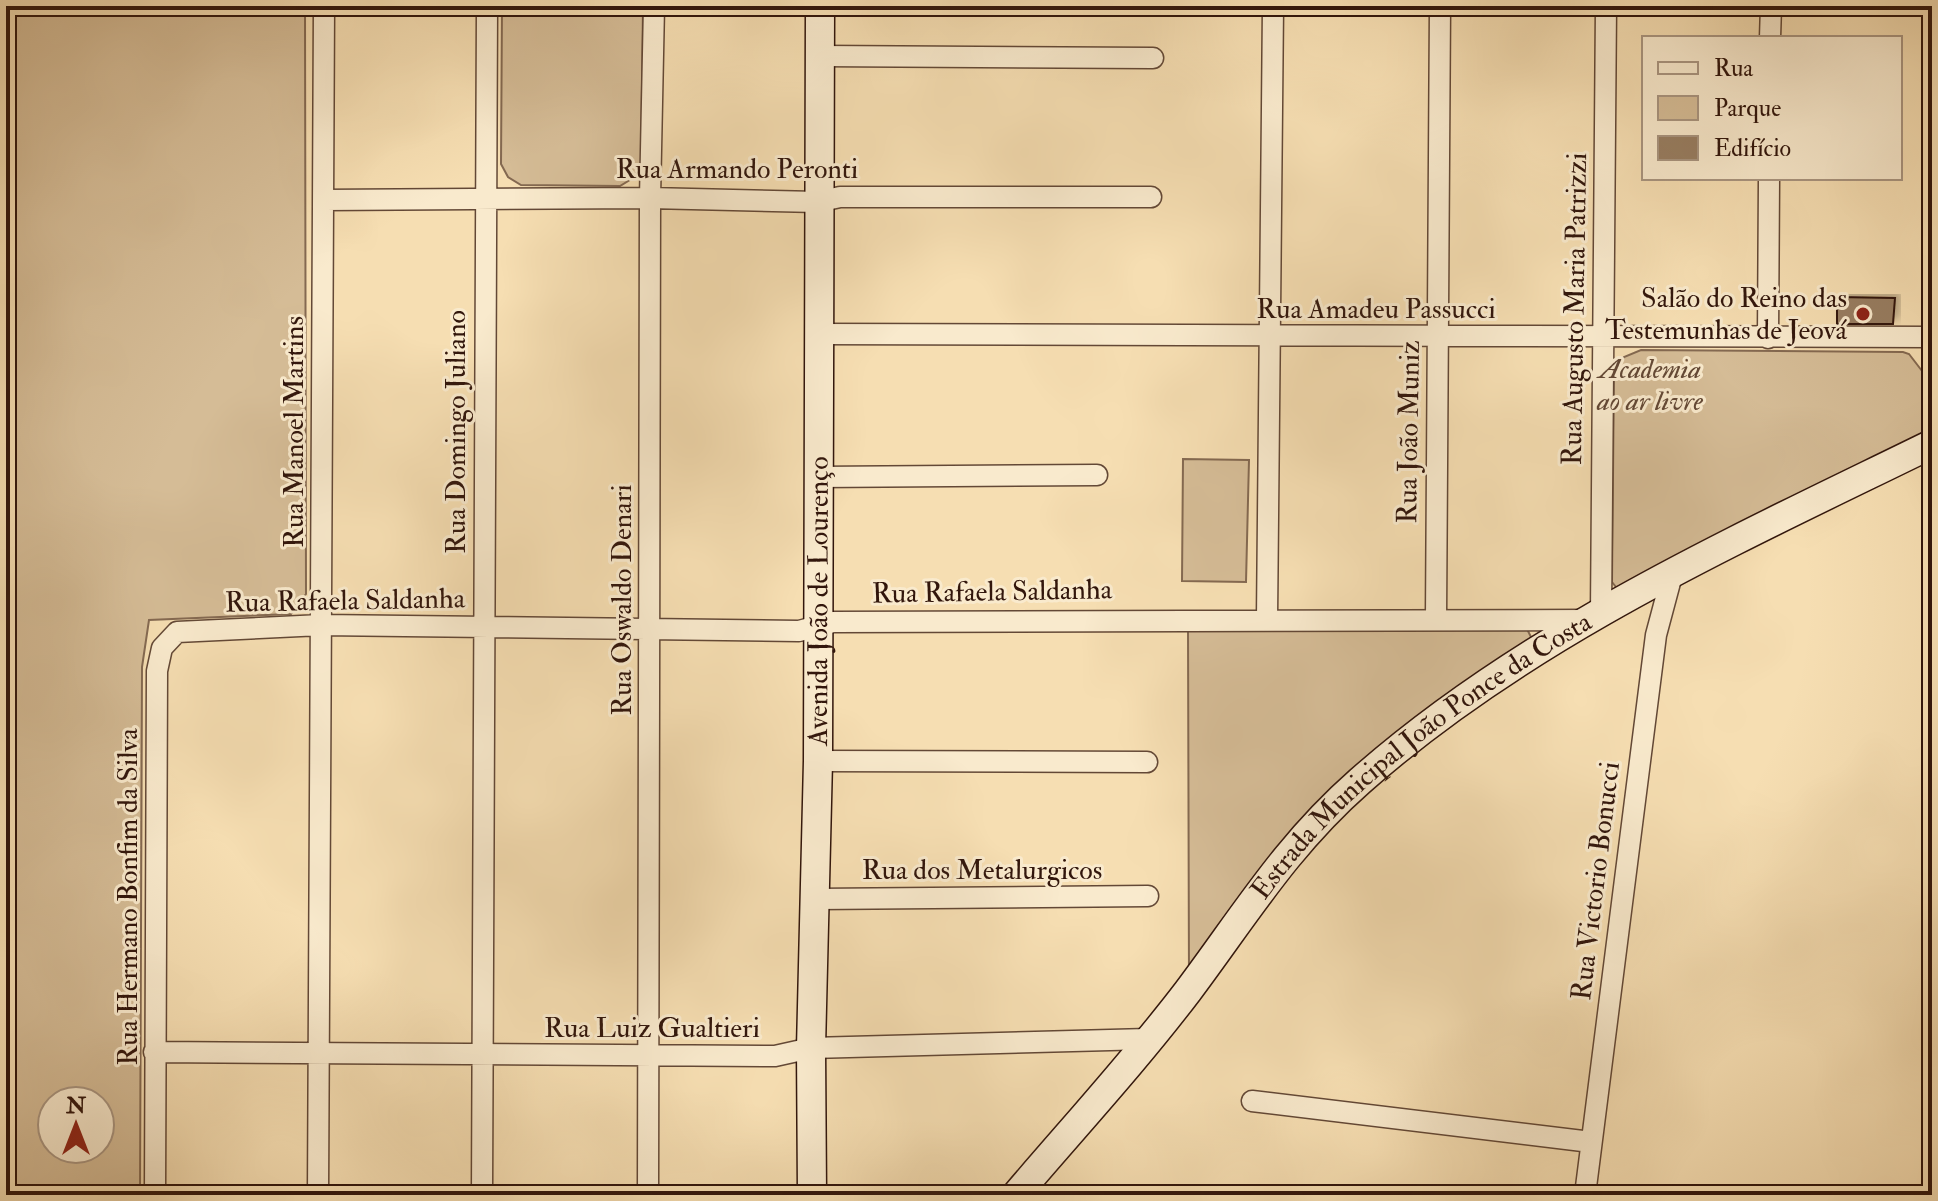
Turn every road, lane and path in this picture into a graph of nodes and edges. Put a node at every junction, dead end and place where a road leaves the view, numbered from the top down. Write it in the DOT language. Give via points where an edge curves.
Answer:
graph roads {
  1 [pos="324,6"];
  2 [pos="487,6"];
  3 [pos="654,6"];
  4 [pos="820,6"];
  5 [pos="1273,6"];
  6 [pos="1440,6"];
  7 [pos="1606,6"];
  8 [pos="1771,6"];
  9 [pos="1770,36"];
  10 [pos="820,56"];
  11 [pos="1153,58"];
  12 [pos="1769,180"];
  13 [pos="1151,197"];
  14 [pos="650,198"];
  15 [pos="486,199"];
  16 [pos="324,200"];
  17 [pos="817,202"];
  18 [pos="819,334"];
  19 [pos="1438,335"];
  20 [pos="1269,337"];
  21 [pos="1932,337"];
  22 [pos="1603,338"];
  23 [pos="1768,338"];
  24 [pos="1932,444"];
  25 [pos="1097,475"];
  26 [pos="818,477"];
  27 [pos="1672,575"];
  28 [pos="1596,616"];
  29 [pos="1267,619"];
  30 [pos="1436,619"];
  31 [pos="321,625"];
  32 [pos="483,628"];
  33 [pos="817,628"];
  34 [pos="650,629"];
  35 [pos="162,648"];
  36 [pos="818,761"];
  37 [pos="1147,762"];
  38 [pos="1148,896"];
  39 [pos="817,899"];
  40 [pos="1148,1039"];
  41 [pos="811,1048"];
  42 [pos="154,1052"];
  43 [pos="318,1054"];
  44 [pos="481,1055"];
  45 [pos="648,1057"];
  46 [pos="1252,1101"];
  47 [pos="1591,1142"];
  48 [pos="155,1195"];
  49 [pos="318,1195"];
  50 [pos="482,1195"];
  51 [pos="648,1195"];
  52 [pos="812,1195"];
  53 [pos="1016,1195"];
  54 [pos="1585,1195"];
  1 -- 16 [label="street, Rua Manoel Martins"];
  2 -- 15 [label="street, Rua Domingo Juliano"];
  3 -- 14 [label="street, Rua Oswaldo Denari"];
  4 -- 10 [label="street, Avenida João de Lourenço"];
  5 -- 20 [label="street"];
  6 -- 19 [label="street, Rua João Muniz"];
  7 -- 22 [label="street, Rua Augusto Maria Patrizzi"];
  8 -- 9 [label="street"];
  10 -- 11 [label="street"];
  10 -- 17 [label="street, Avenida João de Lourenço"];
  12 -- 23 [label="street"];
  13 -- 17 [label="street, Rua Armando Peronti" via="840,197"];
  14 -- 15 [label="street, Rua Armando Peronti"];
  14 -- 17 [label="street, Rua Armando Peronti"];
  14 -- 34 [label="street, Rua Oswaldo Denari"];
  15 -- 16 [label="street, Rua Armando Peronti"];
  15 -- 32 [label="street, Rua Domingo Juliano"];
  16 -- 31 [label="street, Rua Manoel Martins"];
  17 -- 18 [label="street, Avenida João de Lourenço"];
  18 -- 20 [label="street, Rua Amadeu Passucci"];
  18 -- 26 [label="street, Avenida João de Lourenço"];
  19 -- 20 [label="street, Rua Amadeu Passucci"];
  19 -- 22 [label="street, Rua Amadeu Passucci"];
  19 -- 30 [label="street, Rua João Muniz"];
  20 -- 29 [label="street"];
  21 -- 23 [label="street, Rua Amadeu Passucci"];
  22 -- 23 [label="street, Rua Amadeu Passucci"];
  22 -- 28 [label="street, Rua Augusto Maria Patrizzi"];
  24 -- 27 [label="street, Estrada Municipal João Ponce da Costa"];
  25 -- 26 [label="street"];
  26 -- 33 [label="street, Avenida João de Lourenço"];
  27 -- 28 [label="street, Estrada Municipal João Ponce da Costa"];
  27 -- 47 [label="street, Rua Victorio Bonucci" via="1656,635"];
  28 -- 30 [label="street, Rua Rafaela Saldanha"];
  28 -- 40 [label="street, Estrada Municipal João Ponce da Costa" via="1500,674 1361,780 1278,865"];
  29 -- 30 [label="street, Rua Rafaela Saldanha"];
  29 -- 33 [label="street, Rua Rafaela Saldanha" via="833,622"];
  31 -- 32 [label="street, Rua Rafaela Saldanha"];
  31 -- 35 [label="street, Rua Rafaela Saldanha" via="177,632"];
  31 -- 43 [label="street, Rua Manoel Martins"];
  32 -- 34 [label="street, Rua Rafaela Saldanha"];
  32 -- 44 [label="street, Rua Domingo Juliano"];
  33 -- 34 [label="street, Rua Rafaela Saldanha"];
  33 -- 36 [label="street, Avenida João de Lourenço"];
  34 -- 45 [label="street, Rua Oswaldo Denari"];
  35 -- 42 [label="street, Rua Hermano Bonfim da Silva" via="157,671"];
  36 -- 37 [label="street"];
  36 -- 39 [label="street, Avenida João de Lourenço"];
  38 -- 39 [label="street, Rua dos Metalurgicos"];
  39 -- 41 [label="street, Avenida João de Lourenço"];
  40 -- 41 [label="street, Rua Luiz Gualtieri"];
  40 -- 53 [label="street, Estrada Municipal João Ponce da Costa"];
  41 -- 45 [label="street, Rua Luiz Gualtieri" via="790,1056"];
  41 -- 52 [label="street, Avenida João de Lourenço"];
  42 -- 43 [label="street, Rua Luiz Gualtieri"];
  42 -- 48 [label="street, Rua Hermano Bonfim da Silva"];
  43 -- 44 [label="street, Rua Luiz Gualtieri"];
  43 -- 49 [label="street, Rua Manoel Martins"];
  44 -- 45 [label="street, Rua Luiz Gualtieri"];
  44 -- 50 [label="street, Rua Domingo Juliano"];
  45 -- 51 [label="street, Rua Oswaldo Denari"];
  46 -- 47 [label="street"];
  47 -- 54 [label="street, Rua Victorio Bonucci"];
}
